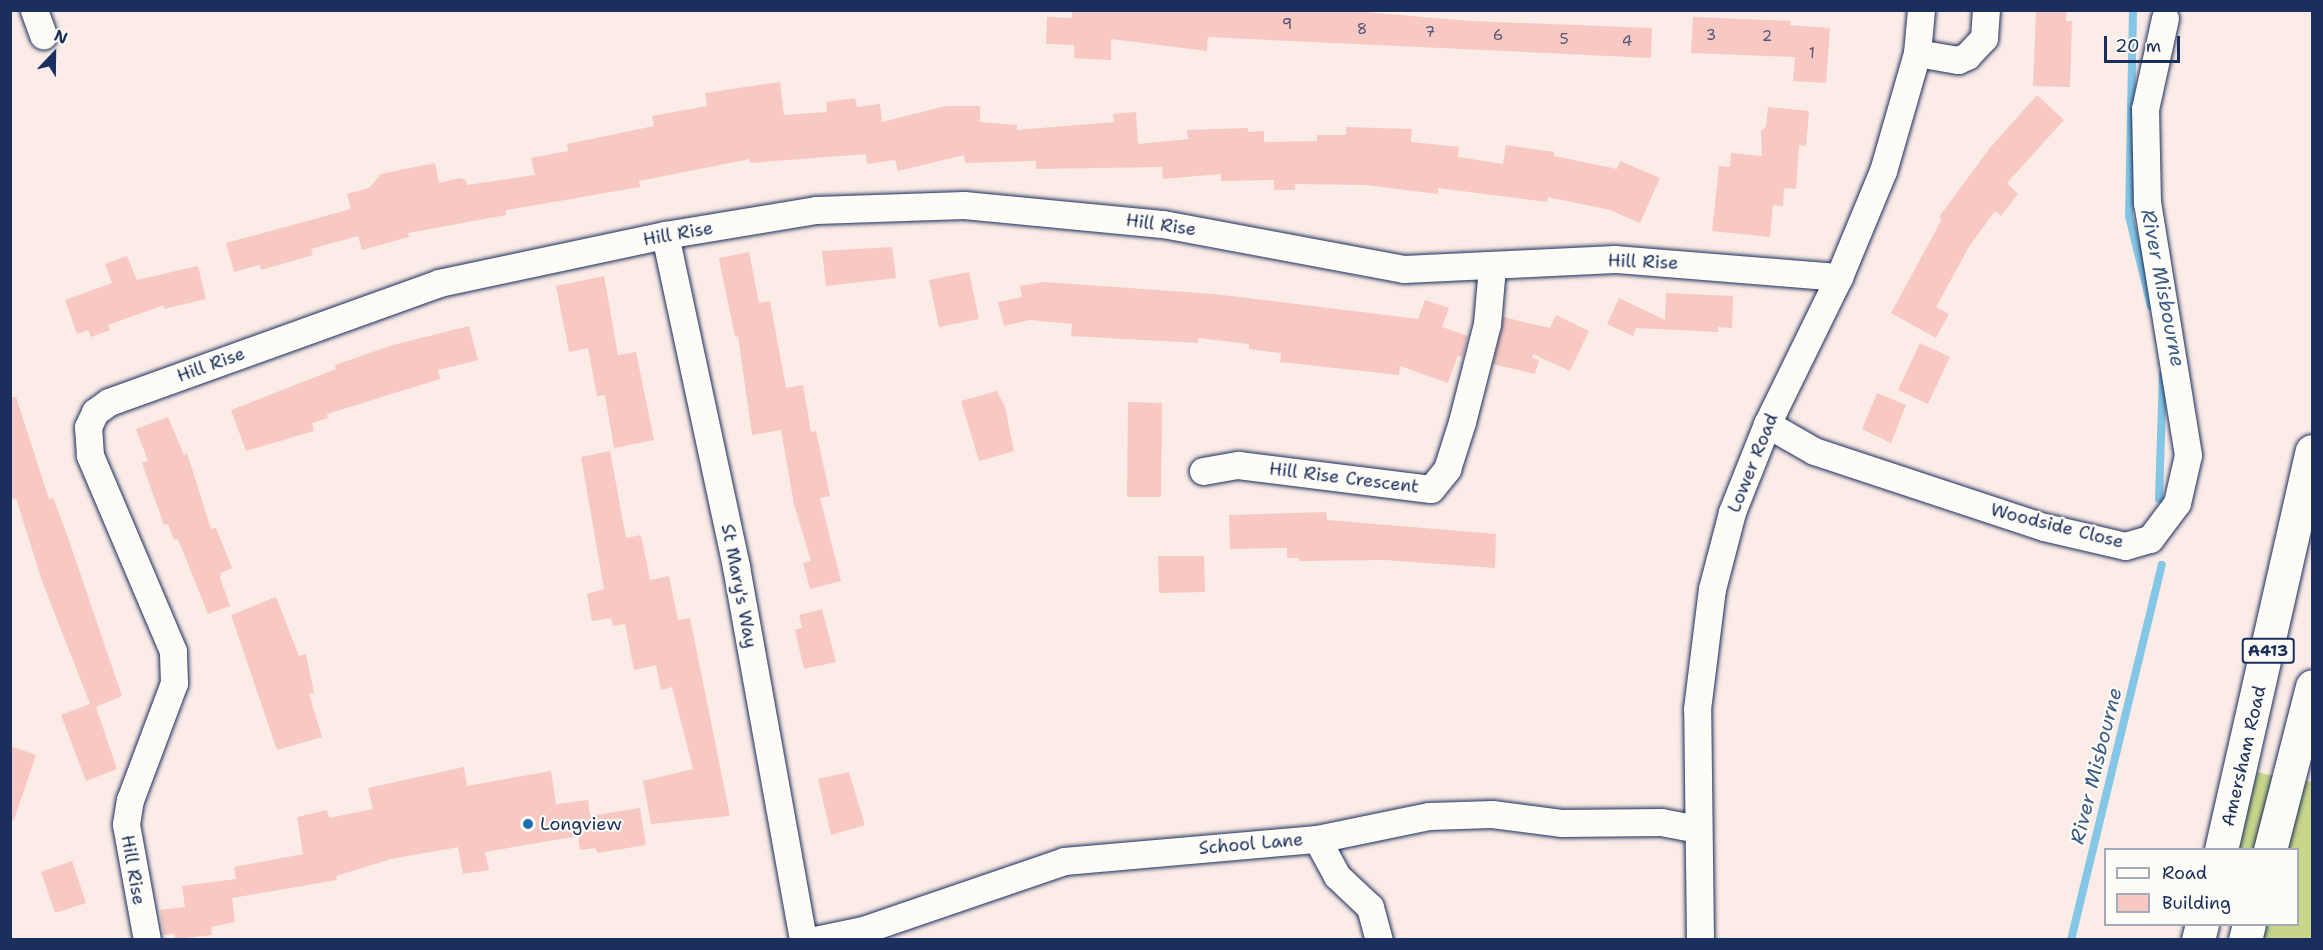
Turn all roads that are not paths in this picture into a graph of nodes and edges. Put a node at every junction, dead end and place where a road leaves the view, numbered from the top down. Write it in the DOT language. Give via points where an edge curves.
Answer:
graph roads {
  1 [pos="1921,10"];
  2 [pos="1986,10"];
  3 [pos="2165,18"];
  4 [pos="1917,52"];
  5 [pos="665,235"];
  6 [pos="1492,267"];
  7 [pos="1839,277"];
  8 [pos="1767,424"];
  9 [pos="2313,452"];
  10 [pos="1203,471"];
  11 [pos="2313,686"];
  12 [pos="1696,829"];
  13 [pos="1317,839"];
  14 [pos="2221,848"];
  15 [pos="2270,848"];
  16 [pos="147,939"];
  17 [pos="803,939"];
  18 [pos="815,939"];
  19 [pos="1379,939"];
  20 [pos="1700,939"];
  1 -- 4 [label="street, Lower Road"];
  2 -- 4 [label="street" via="1984,38 1967,56 1958,60"];
  3 -- 8 [label="street, Woodside Close" via="2145,109 2147,203 2188,455 2177,503 2150,538 2125,546 2044,527 1814,452"];
  4 -- 7 [label="street, Lower Road" via="1883,171"];
  5 -- 6 [label="street, Hill Rise" via="816,210 964,205 1163,224 1404,269"];
  5 -- 16 [label="street, Hill Rise" via="439,284 120,398 95,412 88,427 90,455 173,651 174,682 130,800 126,824"];
  5 -- 17 [label="street, St Mary's Way" via="734,556"];
  6 -- 7 [label="street, Hill Rise" via="1615,259"];
  6 -- 10 [label="street, Hill Rise Crescent" via="1487,324 1462,422 1447,470 1431,489 1250,466"];
  7 -- 8 [label="street, Lower Road"];
  8 -- 12 [label="street, Lower Road" via="1732,512 1712,588 1697,709"];
  9 -- 14 [label="highway, Amersham Road / A413"];
  11 -- 15 [label="highway"];
  12 -- 13 [label="street, School Lane" via="1661,822 1562,823 1492,814 1429,816"];
  12 -- 20 [label="street, Lower Road"];
  13 -- 18 [label="street, School Lane" via="1064,861 863,930"];
  13 -- 19 [label="street" via="1337,876 1370,907"];
}
